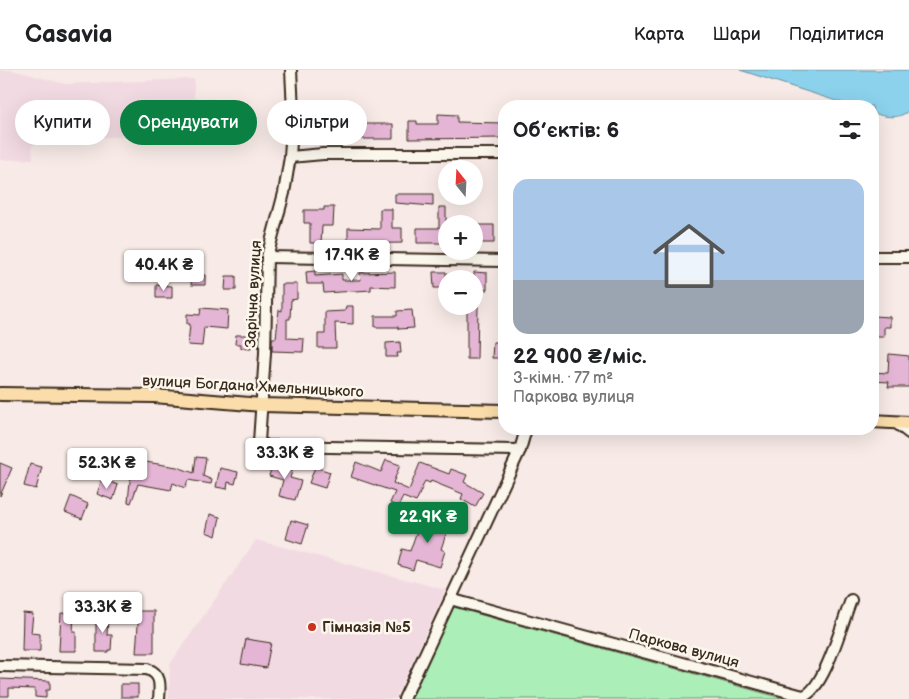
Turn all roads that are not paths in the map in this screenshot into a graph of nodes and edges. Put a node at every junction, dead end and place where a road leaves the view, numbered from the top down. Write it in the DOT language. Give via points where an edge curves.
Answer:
graph roads {
  1 [pos="291,70"];
  2 [pos="498,154"];
  3 [pos="290,157"];
  4 [pos="267,257"];
  5 [pos="879,257"];
  6 [pos="909,257"];
  7 [pos="498,261"];
  8 [pos="0,394"];
  9 [pos="262,405"];
  10 [pos="498,411"];
  11 [pos="879,422"];
  12 [pos="895,422"];
  13 [pos="909,423"];
  14 [pos="909,433"];
  15 [pos="524,435"];
  16 [pos="520,450"];
  17 [pos="450,599"];
  18 [pos="851,600"];
  19 [pos="0,666"];
  20 [pos="159,699"];
  21 [pos="404,699"];
  1 -- 3 [label="street, Зарічна вулиця"];
  2 -- 3 [label="street" via="322,154"];
  3 -- 4 [label="street, Зарічна вулиця"];
  4 -- 7 [label="street"];
  4 -- 9 [label="street, Зарічна вулиця"];
  5 -- 6 [label="street"];
  8 -- 9 [label="main road, вулиця Богдана Хмельницького" via="154,396"];
  9 -- 10 [label="main road, вулиця Богдана Хмельницького"];
  9 -- 16 [label="street, Зарічна вулиця" via="258,438 267,446"];
  11 -- 12 [label="main road"];
  12 -- 13 [label="main road"];
  12 -- 14 [label="street"];
  15 -- 16 [label="street"];
  16 -- 17 [label="street"];
  17 -- 18 [label="street, Паркова вулиця" via="803,696 812,690 824,671"];
  17 -- 21 [label="street"];
  19 -- 20 [label="street" via="147,669 156,673 160,682"];
}
